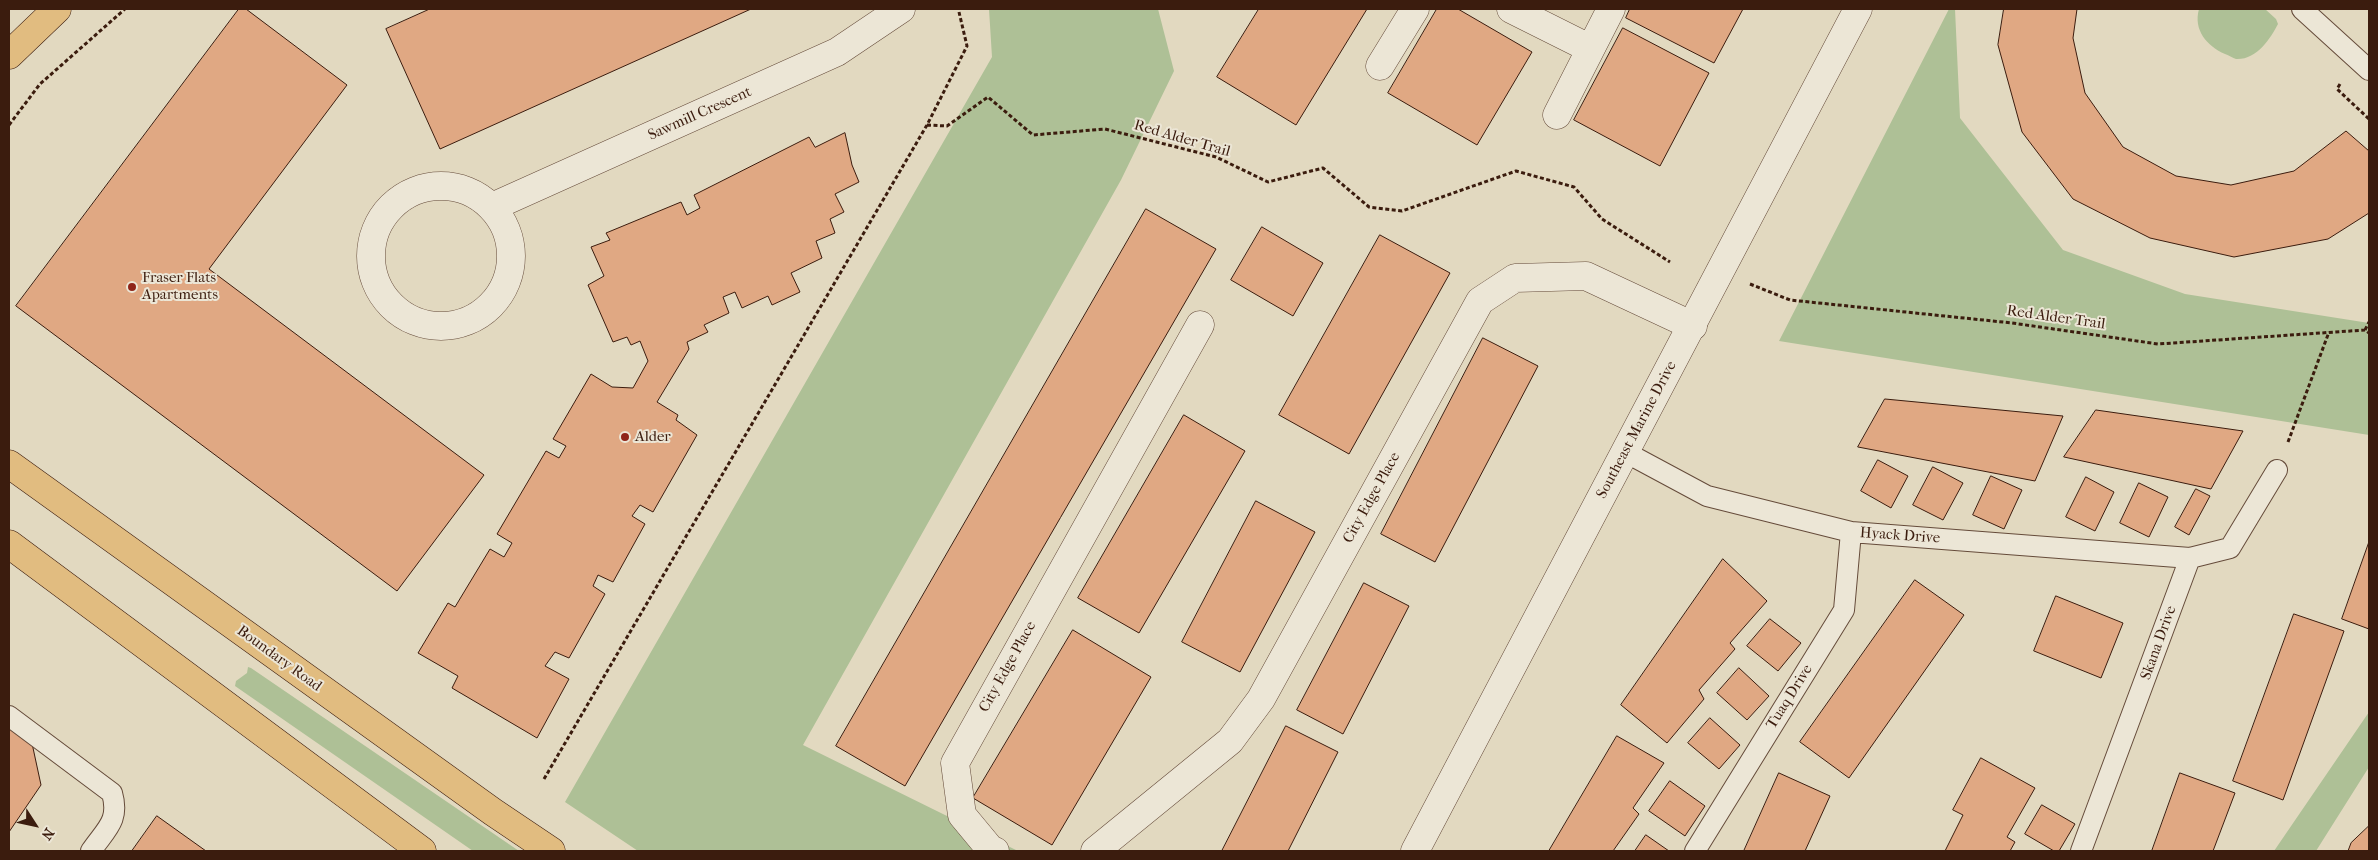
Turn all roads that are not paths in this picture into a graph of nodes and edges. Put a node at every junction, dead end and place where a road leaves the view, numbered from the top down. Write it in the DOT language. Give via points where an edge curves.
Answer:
graph roads {
  1 [pos="57,9"];
  2 [pos="901,9"];
  3 [pos="1415,9"];
  4 [pos="1511,9"];
  5 [pos="1611,9"];
  6 [pos="1858,9"];
  7 [pos="2302,9"];
  8 [pos="1589,48"];
  9 [pos="9,55"];
  10 [pos="1380,66"];
  11 [pos="2369,70"];
  12 [pos="1557,115"];
  13 [pos="492,207"];
  14 [pos="1200,325"];
  15 [pos="1693,326"];
  16 [pos="1625,452"];
  17 [pos="12,464"];
  18 [pos="2277,470"];
  19 [pos="1851,532"];
  20 [pos="9,544"];
  21 [pos="2190,558"];
  22 [pos="9,716"];
  23 [pos="90,851"];
  24 [pos="422,851"];
  25 [pos="551,851"];
  26 [pos="995,851"];
  27 [pos="1095,851"];
  28 [pos="1415,851"];
  29 [pos="1695,851"];
  30 [pos="2081,851"];
  1 -- 9 [label="main road"];
  2 -- 13 [label="street, Sawmill Crescent" via="837,52"];
  3 -- 10 [label="street"];
  4 -- 8 [label="street"];
  5 -- 8 [label="street"];
  6 -- 15 [label="street, Southeast Marine Drive"];
  7 -- 11 [label="lane"];
  8 -- 12 [label="street"];
  13 -- 13 [label="street" via="467,191 430,187 409,194 390,208 377,226 372,248 373,271 380,292 396,310 416,322 439,327 463,323 484,313 500,295 510,274 511,249 506,227"];
  14 -- 26 [label="street, City Edge Place" via="955,763 962,815"];
  15 -- 16 [label="street, Southeast Marine Drive"];
  15 -- 27 [label="street, City Edge Place" via="1586,276 1515,278 1480,301 1261,699 1230,741"];
  16 -- 19 [label="lane, Hyack Drive" via="1707,496"];
  16 -- 28 [label="street, Southeast Marine Drive"];
  17 -- 25 [label="main road, Boundary Road"];
  18 -- 21 [label="lane" via="2230,548"];
  19 -- 21 [label="lane, Hyack Drive"];
  19 -- 29 [label="lane, Tuaq Drive" via="1844,610"];
  20 -- 24 [label="main road"];
  21 -- 30 [label="lane, Skana Drive"];
  22 -- 23 [label="lane" via="112,793 115,817"];
}
